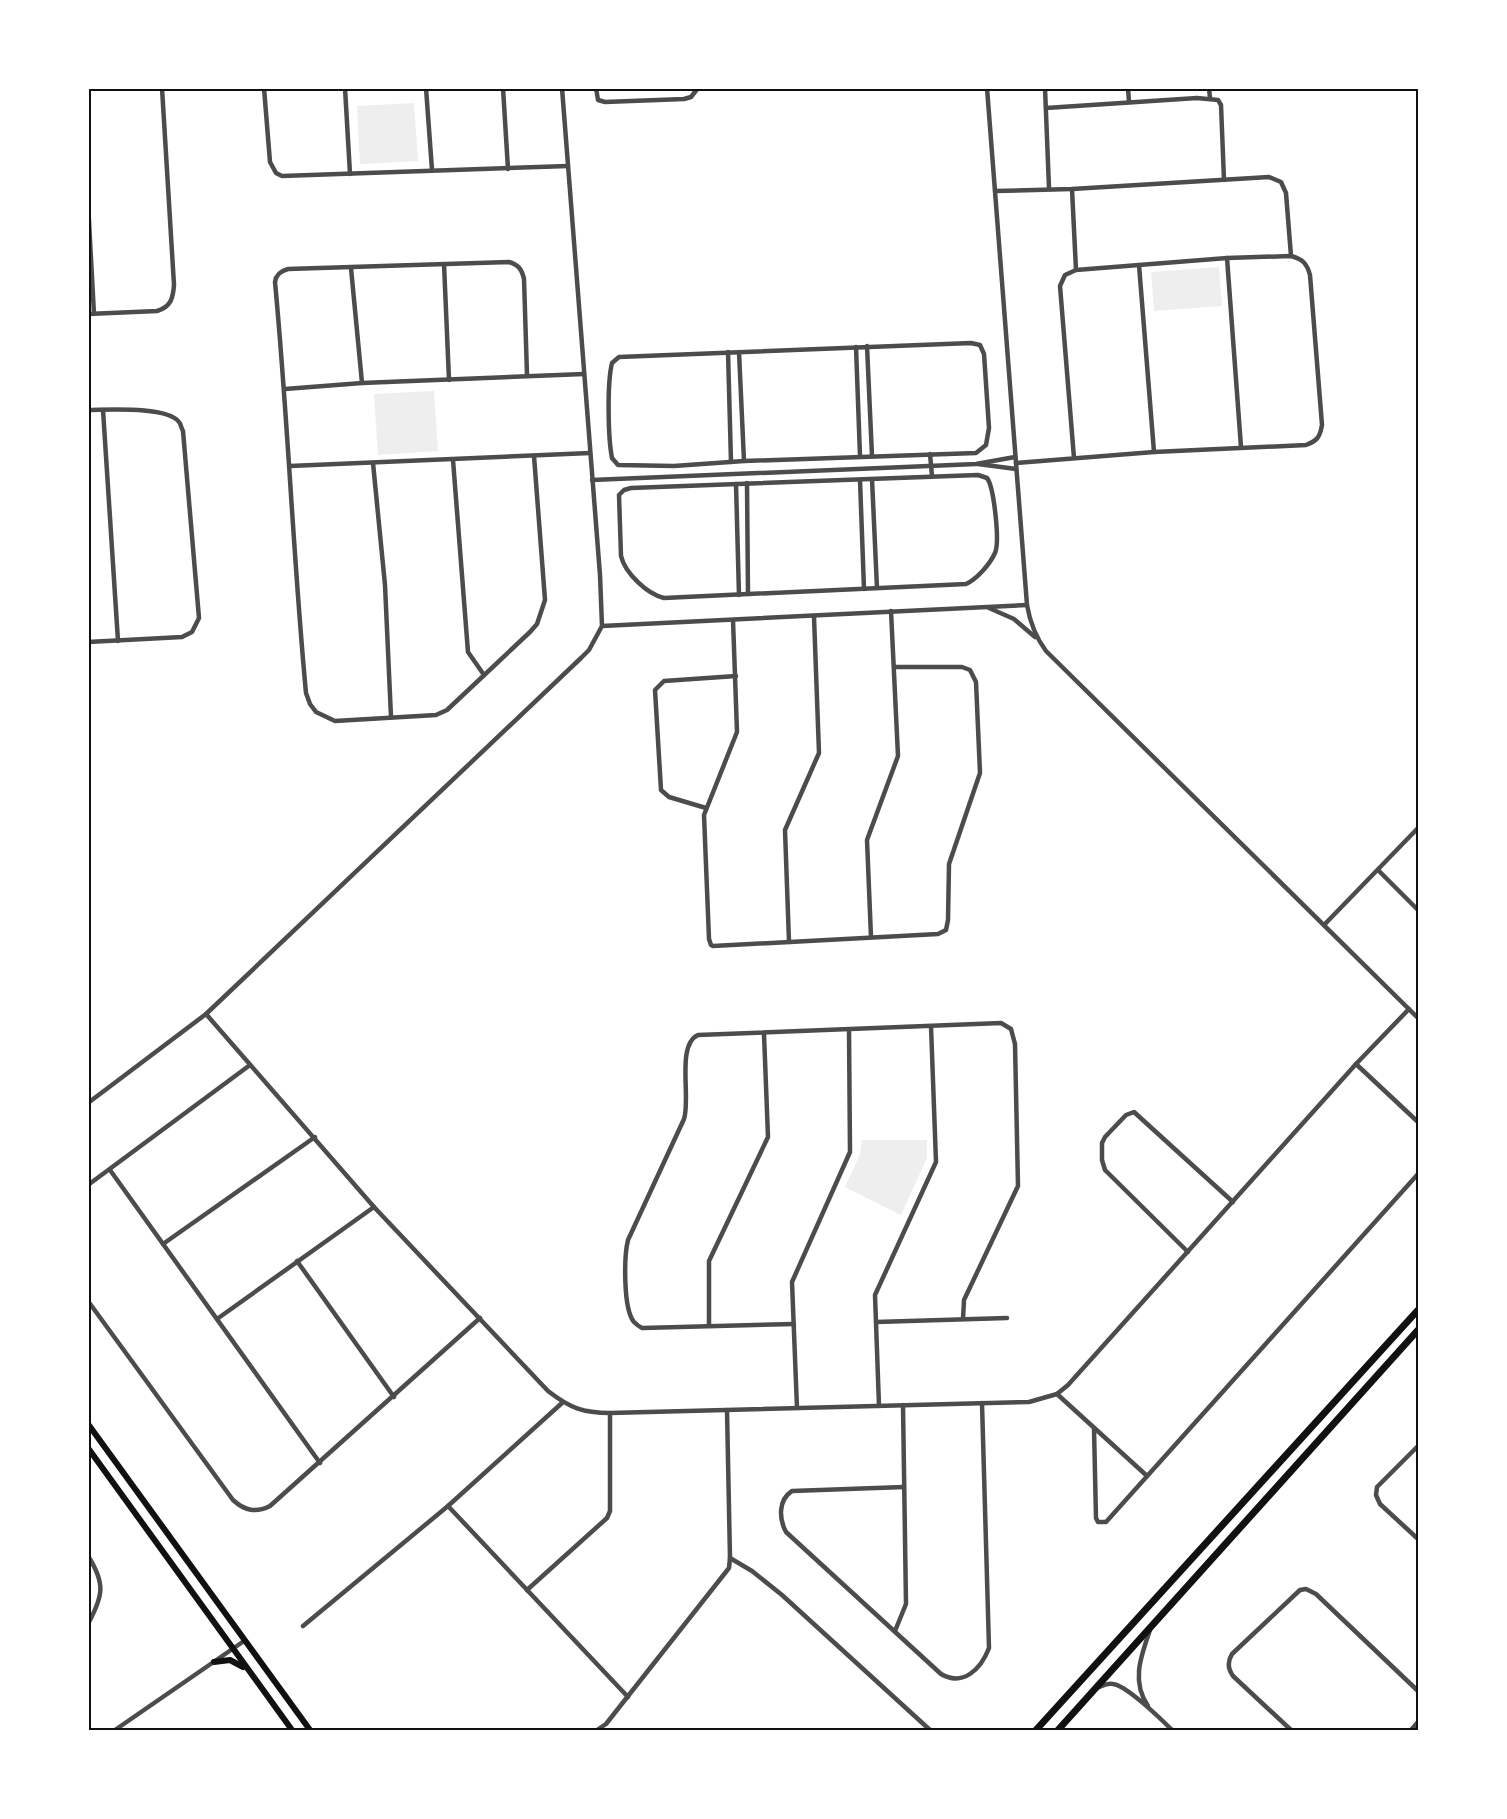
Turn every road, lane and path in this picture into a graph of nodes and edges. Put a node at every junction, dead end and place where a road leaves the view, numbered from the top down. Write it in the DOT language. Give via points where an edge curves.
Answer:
graph roads {
  1 [pos="162,88"];
  2 [pos="264,88"];
  3 [pos="345,88"];
  4 [pos="426,88"];
  5 [pos="503,88"];
  6 [pos="562,88"];
  7 [pos="596,88"];
  8 [pos="698,88"];
  9 [pos="987,88"];
  10 [pos="1045,88"];
  11 [pos="1128,88"];
  12 [pos="1209,88"];
  13 [pos="1210,98"];
  14 [pos="1129,102"];
  15 [pos="1046,108"];
  16 [pos="568,166"];
  17 [pos="508,169"];
  18 [pos="432,170"];
  19 [pos="351,174"];
  20 [pos="1224,180"];
  21 [pos="1049,188"];
  22 [pos="1072,189"];
  23 [pos="995,191"];
  24 [pos="88,203"];
  25 [pos="1291,256"];
  26 [pos="1227,258"];
  27 [pos="444,264"];
  28 [pos="1139,265"];
  29 [pos="351,268"];
  30 [pos="1076,270"];
  31 [pos="91,314"];
  32 [pos="867,346"];
  33 [pos="856,347"];
  34 [pos="728,352"];
  35 [pos="739,352"];
  36 [pos="585,374"];
  37 [pos="527,375"];
  38 [pos="449,380"];
  39 [pos="362,383"];
  40 [pos="285,389"];
  41 [pos="88,410"];
  42 [pos="103,410"];
  43 [pos="1241,447"];
  44 [pos="1154,452"];
  45 [pos="590,453"];
  46 [pos="930,454"];
  47 [pos="534,456"];
  48 [pos="860,456"];
  49 [pos="872,456"];
  50 [pos="1015,457"];
  51 [pos="1074,458"];
  52 [pos="802,459"];
  53 [pos="453,460"];
  54 [pos="744,461"];
  55 [pos="731,462"];
  56 [pos="373,463"];
  57 [pos="976,464"];
  58 [pos="290,466"];
  59 [pos="674,466"];
  60 [pos="931,466"];
  61 [pos="1016,466"];
  62 [pos="803,471"];
  63 [pos="932,476"];
  64 [pos="674,477"];
  65 [pos="872,479"];
  66 [pos="592,480"];
  67 [pos="860,480"];
  68 [pos="804,481"];
  69 [pos="747,483"];
  70 [pos="736,484"];
  71 [pos="674,486"];
  72 [pos="877,588"];
  73 [pos="864,589"];
  74 [pos="748,594"];
  75 [pos="739,595"];
  76 [pos="1027,605"];
  77 [pos="986,607"];
  78 [pos="891,611"];
  79 [pos="814,617"];
  80 [pos="733,620"];
  81 [pos="602,626"];
  82 [pos="1037,639"];
  83 [pos="118,641"];
  84 [pos="88,642"];
  85 [pos="895,668"];
  86 [pos="484,675"];
  87 [pos="736,676"];
  88 [pos="391,717"];
  89 [pos="706,808"];
  90 [pos="1419,828"];
  91 [pos="1378,870"];
  92 [pos="1419,910"];
  93 [pos="1324,925"];
  94 [pos="871,937"];
  95 [pos="789,942"];
  96 [pos="1409,1009"];
  97 [pos="206,1014"];
  98 [pos="1419,1018"];
  99 [pos="931,1026"];
  100 [pos="849,1030"];
  101 [pos="765,1034"];
  102 [pos="1356,1064"];
  103 [pos="250,1065"];
  104 [pos="88,1103"];
  105 [pos="1419,1122"];
  106 [pos="315,1137"];
  107 [pos="110,1170"];
  108 [pos="1419,1174"];
  109 [pos="88,1185"];
  110 [pos="1233,1202"];
  111 [pos="374,1207"];
  112 [pos="163,1244"];
  113 [pos="1188,1252"];
  114 [pos="297,1261"];
  115 [pos="88,1301"];
  116 [pos="1419,1310"];
  117 [pos="480,1318"];
  118 [pos="1007,1318"];
  119 [pos="217,1319"];
  120 [pos="963,1319"];
  121 [pos="876,1322"];
  122 [pos="794,1324"];
  123 [pos="709,1326"];
  124 [pos="1419,1330"];
  125 [pos="1057,1394"];
  126 [pos="394,1397"];
  127 [pos="562,1403"];
  128 [pos="982,1403"];
  129 [pos="903,1405"];
  130 [pos="879,1406"];
  131 [pos="797,1408"];
  132 [pos="727,1410"];
  133 [pos="610,1413"];
  134 [pos="88,1424"];
  135 [pos="1094,1429"];
  136 [pos="1419,1446"];
  137 [pos="88,1448"];
  138 [pos="320,1463"];
  139 [pos="1146,1475"];
  140 [pos="904,1486"];
  141 [pos="448,1506"];
  142 [pos="1419,1539"];
  143 [pos="88,1556"];
  144 [pos="730,1558"];
  145 [pos="527,1590"];
  146 [pos="88,1624"];
  147 [pos="303,1626"];
  148 [pos="1150,1630"];
  149 [pos="895,1631"];
  150 [pos="244,1641"];
  151 [pos="232,1649"];
  152 [pos="213,1662"];
  153 [pos="248,1671"];
  154 [pos="1097,1688"];
  155 [pos="1419,1691"];
  156 [pos="628,1697"];
  157 [pos="1152,1711"];
  158 [pos="1419,1722"];
  159 [pos="115,1731"];
  160 [pos="292,1731"];
  161 [pos="310,1731"];
  162 [pos="597,1731"];
  163 [pos="930,1731"];
  164 [pos="1036,1731"];
  165 [pos="1058,1731"];
  166 [pos="1172,1731"];
  167 [pos="1291,1731"];
  168 [pos="1411,1731"];
  1 -- 31 [label="street" via="174,297 157,311"];
  2 -- 19 [label="street" via="270,162 276,173 288,177"];
  3 -- 19 [label="street"];
  4 -- 18 [label="street"];
  5 -- 17 [label="street"];
  6 -- 16 [label="street"];
  7 -- 8 [label="street" via="598,100 605,102 684,99"];
  9 -- 23 [label="street"];
  10 -- 15 [label="street"];
  11 -- 14 [label="street"];
  12 -- 13 [label="street"];
  13 -- 14 [label="street"];
  13 -- 20 [label="street" via="1221,105"];
  14 -- 15 [label="street"];
  15 -- 21 [label="street"];
  16 -- 17 [label="street"];
  16 -- 36 [label="street"];
  17 -- 18 [label="street"];
  18 -- 19 [label="street"];
  20 -- 22 [label="street"];
  20 -- 25 [label="street" via="1269,177 1281,182 1286,193"];
  21 -- 22 [label="street"];
  21 -- 23 [label="street"];
  22 -- 30 [label="street"];
  23 -- 50 [label="street"];
  24 -- 31 [label="street"];
  25 -- 26 [label="street"];
  25 -- 43 [label="street" via="1307,264 1310,275 1321,434 1306,445"];
  26 -- 28 [label="street"];
  26 -- 43 [label="street"];
  27 -- 29 [label="street"];
  27 -- 37 [label="street" via="509,262 520,267 524,279"];
  27 -- 38 [label="street"];
  28 -- 30 [label="street"];
  28 -- 44 [label="street"];
  29 -- 39 [label="street"];
  29 -- 40 [label="street" via="288,269 276,277"];
  30 -- 51 [label="street" via="1065,275 1060,286"];
  32 -- 33 [label="street"];
  32 -- 46 [label="street" via="971,343 983,350 989,428 986,445 976,453"];
  32 -- 49 [label="street"];
  33 -- 35 [label="street"];
  33 -- 48 [label="street"];
  34 -- 35 [label="street"];
  34 -- 55 [label="street"];
  34 -- 59 [label="street" via="619,357 612,363 610,423 614,462"];
  35 -- 54 [label="street"];
  36 -- 37 [label="street"];
  36 -- 45 [label="street"];
  37 -- 38 [label="street"];
  38 -- 39 [label="street"];
  39 -- 40 [label="street"];
  40 -- 58 [label="street"];
  41 -- 42 [label="street"];
  42 -- 83 [label="street"];
  42 -- 83 [label="street" via="165,414 179,422 183,430 199,618 192,632 182,637"];
  43 -- 44 [label="street"];
  44 -- 51 [label="street"];
  45 -- 47 [label="street"];
  45 -- 66 [label="street"];
  46 -- 49 [label="street"];
  46 -- 60 [label="street"];
  47 -- 53 [label="street"];
  47 -- 86 [label="street" via="545,600 537,624"];
  48 -- 49 [label="street"];
  48 -- 52 [label="street"];
  50 -- 57 [label="street"];
  50 -- 61 [label="street"];
  51 -- 61 [label="street"];
  52 -- 54 [label="street"];
  52 -- 62 [label="street"];
  53 -- 56 [label="street"];
  53 -- 86 [label="street" via="468,652"];
  54 -- 55 [label="street"];
  55 -- 59 [label="street"];
  56 -- 58 [label="street"];
  56 -- 88 [label="street" via="386,585"];
  57 -- 60 [label="street"];
  57 -- 61 [label="street"];
  58 -- 88 [label="street" via="296,590 310,704 316,712 335,721"];
  59 -- 64 [label="street"];
  60 -- 62 [label="street"];
  60 -- 63 [label="street"];
  61 -- 76 [label="street"];
  62 -- 64 [label="street"];
  62 -- 68 [label="street"];
  63 -- 65 [label="street"];
  63 -- 72 [label="street" via="987,478 992,488 997,546 994,555 966,584"];
  64 -- 66 [label="street"];
  64 -- 71 [label="street"];
  65 -- 67 [label="street"];
  65 -- 72 [label="street"];
  66 -- 81 [label="street"];
  67 -- 68 [label="street"];
  67 -- 73 [label="street"];
  68 -- 69 [label="street"];
  69 -- 70 [label="street"];
  69 -- 74 [label="street"];
  70 -- 71 [label="street"];
  70 -- 75 [label="street"];
  71 -- 75 [label="street" via="621,492 620,549 626,568 660,597"];
  72 -- 73 [label="street"];
  73 -- 74 [label="street"];
  74 -- 75 [label="street"];
  76 -- 77 [label="street"];
  76 -- 82 [label="street"];
  77 -- 78 [label="street"];
  77 -- 82 [label="street" via="1014,619"];
  78 -- 79 [label="street"];
  78 -- 85 [label="street"];
  79 -- 80 [label="street"];
  79 -- 95 [label="street" via="819,753 785,830"];
  80 -- 81 [label="street"];
  80 -- 87 [label="street"];
  81 -- 97 [label="street" via="581,658"];
  82 -- 93 [label="street"];
  83 -- 84 [label="street"];
  85 -- 94 [label="street" via="898,756 867,840"];
  85 -- 94 [label="street" via="954,665 974,675 980,773 949,864 946,930"];
  86 -- 88 [label="street" via="442,713"];
  87 -- 89 [label="street" via="736,738"];
  87 -- 89 [label="street" via="664,681 655,690 661,790 669,797"];
  89 -- 95 [label="street" via="703,822 711,945"];
  90 -- 91 [label="street"];
  91 -- 92 [label="street"];
  91 -- 93 [label="street"];
  93 -- 96 [label="street"];
  94 -- 95 [label="street"];
  96 -- 98 [label="street"];
  96 -- 102 [label="street"];
  97 -- 103 [label="street"];
  97 -- 104 [label="street"];
  99 -- 100 [label="street"];
  99 -- 120 [label="street" via="1001,1023 1011,1029 1015,1044 1018,1186 964,1300"];
  99 -- 121 [label="street" via="936,1162 876,1290"];
  100 -- 101 [label="street"];
  100 -- 122 [label="street" via="851,1149 792,1282"];
  101 -- 123 [label="street" via="768,1137 709,1261"];
  101 -- 123 [label="street" via="698,1035 690,1041 686,1053 685,1114 626,1249 627,1308 634,1323 642,1328"];
  102 -- 105 [label="street"];
  102 -- 110 [label="street"];
  103 -- 106 [label="street"];
  103 -- 107 [label="street"];
  106 -- 111 [label="street"];
  106 -- 112 [label="street"];
  107 -- 109 [label="street"];
  107 -- 112 [label="street"];
  108 -- 139 [label="street"];
  110 -- 113 [label="street"];
  110 -- 113 [label="street" via="1134,1112 1126,1114 1105,1137 1101,1151 1106,1170"];
  111 -- 114 [label="street"];
  111 -- 117 [label="street"];
  112 -- 119 [label="street"];
  113 -- 125 [label="street"];
  114 -- 119 [label="street"];
  114 -- 126 [label="street"];
  115 -- 138 [label="street" via="239,1506 255,1511 270,1506"];
  116 -- 164 [label="highway"];
  117 -- 126 [label="street"];
  117 -- 127 [label="street"];
  118 -- 120 [label="street"];
  119 -- 138 [label="street"];
  120 -- 121 [label="street"];
  121 -- 130 [label="street"];
  122 -- 123 [label="street"];
  122 -- 131 [label="street"];
  124 -- 148 [label="highway"];
  125 -- 128 [label="street" via="1029,1402"];
  125 -- 135 [label="street"];
  126 -- 138 [label="street"];
  127 -- 133 [label="street" via="577,1410"];
  127 -- 141 [label="street"];
  128 -- 129 [label="street"];
  128 -- 149 [label="street" via="989,1648 986,1656 968,1676 948,1679"];
  129 -- 130 [label="street"];
  129 -- 140 [label="street"];
  130 -- 131 [label="street"];
  131 -- 132 [label="street"];
  132 -- 133 [label="street"];
  132 -- 144 [label="street"];
  133 -- 145 [label="street" via="607,1518"];
  134 -- 150 [label="main road"];
  135 -- 139 [label="street"];
  135 -- 139 [label="street" via="1098,1522 1106,1522"];
  136 -- 142 [label="street" via="1377,1487 1376,1495 1380,1504"];
  137 -- 151 [label="main road"];
  140 -- 149 [label="street" via="906,1604"];
  140 -- 149 [label="street" via="792,1491 786,1495 781,1513 786,1532"];
  141 -- 145 [label="street"];
  141 -- 147 [label="street"];
  143 -- 146 [label="street" via="101,1581 101,1592"];
  144 -- 156 [label="street" via="726,1574"];
  144 -- 163 [label="street" via="782,1595"];
  145 -- 156 [label="street"];
  148 -- 154 [label="highway"];
  148 -- 157 [label="street" via="1139,1662 1139,1676 1143,1699"];
  150 -- 151 [label="street"];
  150 -- 161 [label="main road"];
  151 -- 152 [label="street"];
  151 -- 153 [label="main road"];
  152 -- 153 [label="main road" via="230,1660"];
  152 -- 159 [label="street"];
  153 -- 160 [label="main road"];
  154 -- 157 [label="street" via="1119,1685"];
  154 -- 165 [label="highway"];
  155 -- 167 [label="street" via="1316,1594 1300,1590 1229,1659 1233,1676"];
  156 -- 162 [label="street"];
  157 -- 166 [label="street"];
  158 -- 168 [label="street"];
}
